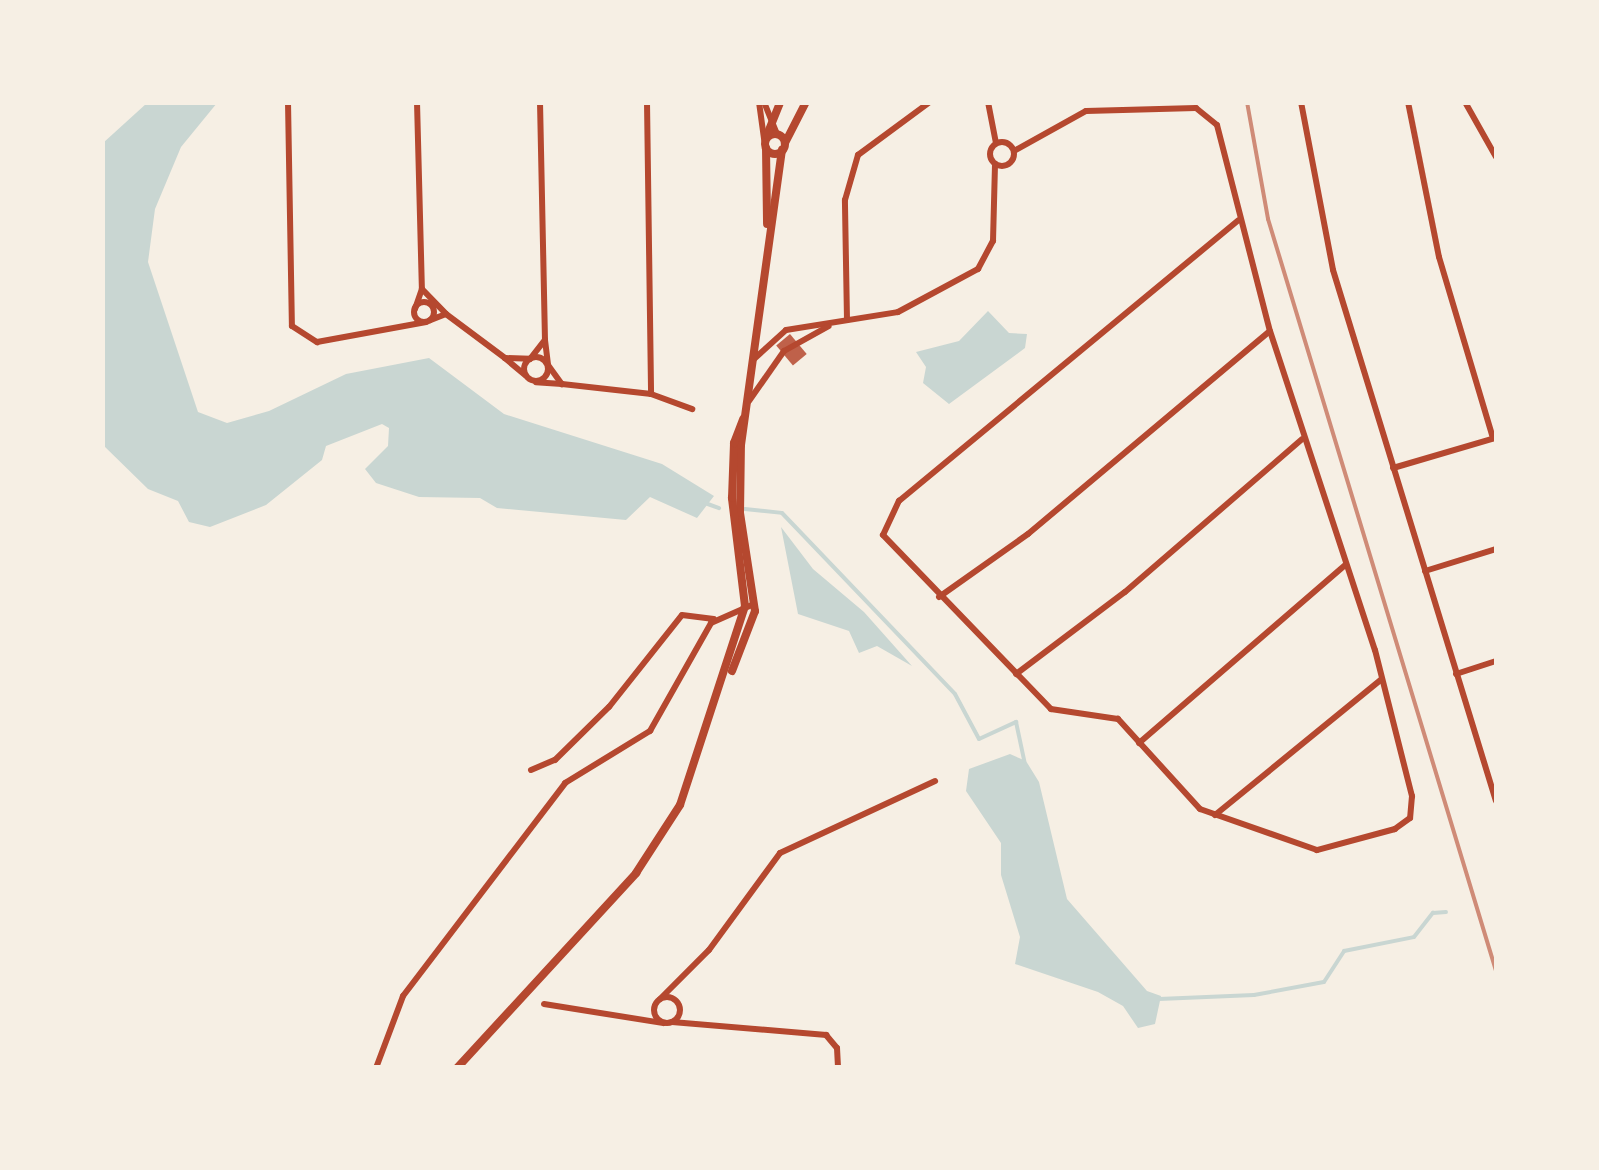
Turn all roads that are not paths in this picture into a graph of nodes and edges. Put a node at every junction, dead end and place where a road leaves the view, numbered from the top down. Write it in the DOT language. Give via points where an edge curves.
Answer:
graph roads {
  1 [pos="288,102"];
  2 [pos="417,102"];
  3 [pos="540,102"];
  4 [pos="647,102"];
  5 [pos="762,102"];
  6 [pos="780,102"];
  7 [pos="806,102"];
  8 [pos="930,102"];
  9 [pos="988,102"];
  10 [pos="1300,102"];
  11 [pos="1408,102"];
  12 [pos="1465,102"];
  13 [pos="772,123"];
  14 [pos="777,134"];
  15 [pos="996,144"];
  16 [pos="765,146"];
  17 [pos="783,149"];
  18 [pos="1014,151"];
  19 [pos="1496,157"];
  20 [pos="995,164"];
  21 [pos="1238,221"];
  22 [pos="768,253"];
  23 [pos="422,290"];
  24 [pos="432,305"];
  25 [pos="415,309"];
  26 [pos="446,314"];
  27 [pos="848,320"];
  28 [pos="428,321"];
  29 [pos="838,321"];
  30 [pos="757,332"];
  31 [pos="1270,332"];
  32 [pos="770,339"];
  33 [pos="545,340"];
  34 [pos="505,358"];
  35 [pos="530,359"];
  36 [pos="753,360"];
  37 [pos="548,365"];
  38 [pos="525,375"];
  39 [pos="536,382"];
  40 [pos="562,384"];
  41 [pos="652,394"];
  42 [pos="746,406"];
  43 [pos="692,408"];
  44 [pos="1495,438"];
  45 [pos="1302,440"];
  46 [pos="1394,468"];
  47 [pos="1496,549"];
  48 [pos="1345,565"];
  49 [pos="1425,572"];
  50 [pos="939,597"];
  51 [pos="748,609"];
  52 [pos="714,620"];
  53 [pos="1496,661"];
  54 [pos="1016,674"];
  55 [pos="1456,674"];
  56 [pos="1382,679"];
  57 [pos="712,717"];
  58 [pos="1139,742"];
  59 [pos="1496,769"];
  60 [pos="531,770"];
  61 [pos="1487,772"];
  62 [pos="935,781"];
  63 [pos="1496,801"];
  64 [pos="1216,815"];
  65 [pos="686,976"];
  66 [pos="659,1000"];
  67 [pos="544,1004"];
  68 [pos="678,1005"];
  69 [pos="632,1018"];
  70 [pos="668,1023"];
  71 [pos="698,1023"];
  72 [pos="376,1068"];
  73 [pos="457,1068"];
  74 [pos="838,1068"];
  1 -- 28 [label="street" via="292,326 317,342"];
  2 -- 23 [label="street"];
  3 -- 33 [label="street"];
  4 -- 41 [label="street"];
  5 -- 13 [label="street"];
  5 -- 16 [label="street"];
  6 -- 13 [label="street"];
  7 -- 17 [label="street"];
  8 -- 27 [label="street" via="858,155 845,200"];
  9 -- 15 [label="street"];
  10 -- 46 [label="street" via="1333,270"];
  11 -- 44 [label="street" via="1439,256"];
  12 -- 19 [label="street"];
  13 -- 14 [label="street"];
  13 -- 16 [label="street"];
  14 -- 16 [label="street"];
  14 -- 17 [label="street"];
  15 -- 18 [label="street" via="1008,143"];
  15 -- 20 [label="street" via="990,154"];
  16 -- 17 [label="street"];
  16 -- 22 [label="street"];
  17 -- 22 [label="street"];
  18 -- 20 [label="street" via="1010,164"];
  18 -- 21 [label="street" via="1086,112 1196,108 1209,114"];
  20 -- 27 [label="street" via="993,241 978,269 925,303"];
  21 -- 31 [label="street"];
  21 -- 50 [label="street" via="899,501 884,524 889,546"];
  22 -- 30 [label="street"];
  23 -- 24 [label="street"];
  23 -- 25 [label="street"];
  24 -- 25 [label="street"];
  24 -- 26 [label="street"];
  24 -- 28 [label="street"];
  25 -- 28 [label="street" via="416,318"];
  26 -- 28 [label="street"];
  26 -- 34 [label="street"];
  27 -- 29 [label="street"];
  29 -- 32 [label="street"];
  29 -- 42 [label="street" via="784,352"];
  30 -- 32 [label="street"];
  30 -- 36 [label="street"];
  31 -- 45 [label="street"];
  31 -- 50 [label="street" via="1028,534"];
  32 -- 36 [label="street"];
  33 -- 35 [label="street"];
  33 -- 37 [label="street"];
  34 -- 35 [label="street"];
  34 -- 38 [label="street"];
  35 -- 37 [label="street"];
  35 -- 38 [label="street"];
  36 -- 42 [label="street"];
  37 -- 39 [label="street"];
  37 -- 40 [label="street"];
  38 -- 39 [label="street"];
  39 -- 40 [label="street"];
  40 -- 41 [label="street"];
  41 -- 43 [label="street"];
  42 -- 51 [label="street" via="734,443 732,485"];
  44 -- 46 [label="street"];
  45 -- 48 [label="street"];
  45 -- 54 [label="street" via="1126,592"];
  46 -- 49 [label="street"];
  47 -- 49 [label="street"];
  48 -- 56 [label="street"];
  48 -- 58 [label="street"];
  49 -- 55 [label="street"];
  50 -- 54 [label="street"];
  51 -- 52 [label="street"];
  51 -- 57 [label="street"];
  51 -- 57 [label="street" via="744,642"];
  52 -- 60 [label="street" via="690,614 675,620 609,707 554,760"];
  52 -- 72 [label="street" via="650,730 565,783 408,988"];
  53 -- 55 [label="street"];
  54 -- 58 [label="street" via="1051,710 1076,717 1105,713"];
  55 -- 61 [label="street"];
  56 -- 64 [label="street"];
  56 -- 64 [label="street" via="1412,796 1410,818 1383,834 1317,850"];
  57 -- 73 [label="street" via="680,805 636,874"];
  58 -- 64 [label="street" via="1190,800"];
  59 -- 61 [label="street"];
  61 -- 63 [label="street"];
  62 -- 65 [label="street" via="780,853"];
  65 -- 66 [label="street"];
  65 -- 68 [label="street"];
  66 -- 68 [label="street"];
  66 -- 69 [label="street"];
  66 -- 70 [label="street" via="654,1014"];
  67 -- 69 [label="street"];
  68 -- 70 [label="street"];
  68 -- 71 [label="street"];
  69 -- 70 [label="street"];
  70 -- 71 [label="street"];
  71 -- 74 [label="street" via="826,1036 837,1048"];
}
